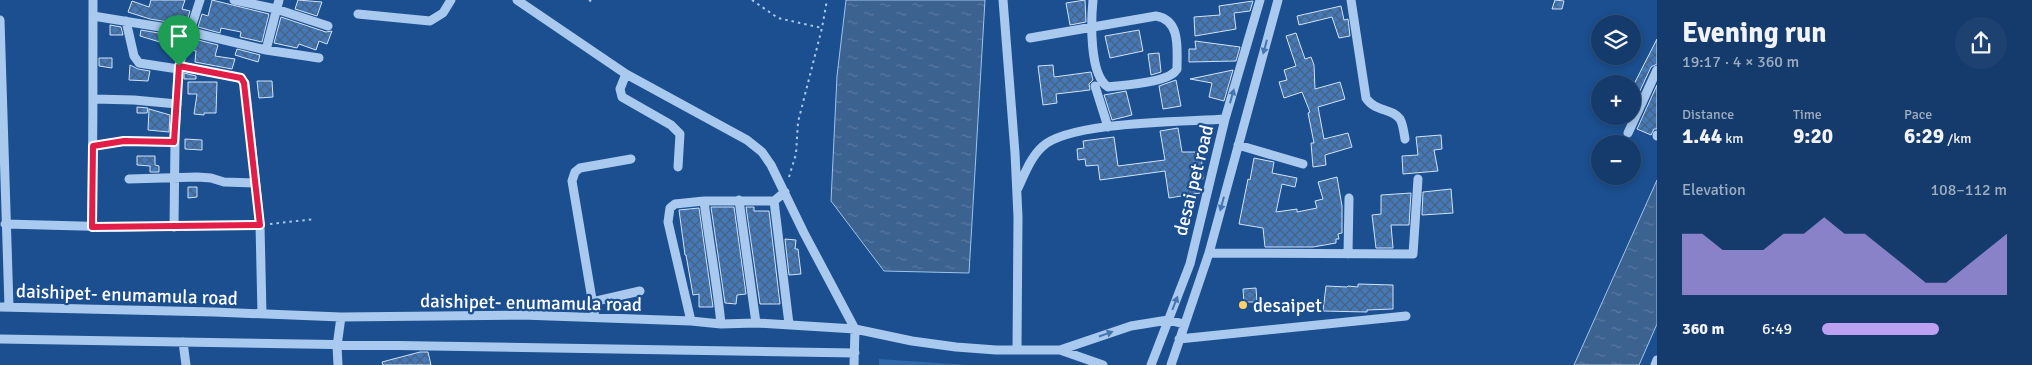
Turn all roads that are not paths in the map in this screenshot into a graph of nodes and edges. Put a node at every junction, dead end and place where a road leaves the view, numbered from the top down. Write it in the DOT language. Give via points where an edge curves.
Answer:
graph roads {
  1 [pos="93,0"];
  2 [pos="200,0"];
  3 [pos="234,0"];
  4 [pos="451,0"];
  5 [pos="517,0"];
  6 [pos="1003,0"];
  7 [pos="1093,0"];
  8 [pos="1260,0"];
  9 [pos="1278,0"];
  10 [pos="1351,0"];
  11 [pos="278,4"];
  12 [pos="358,14"];
  13 [pos="93,16"];
  14 [pos="0,20"];
  15 [pos="126,21"];
  16 [pos="328,26"];
  17 [pos="1091,29"];
  18 [pos="191,32"];
  19 [pos="1030,38"];
  20 [pos="266,50"];
  21 [pos="319,58"];
  22 [pos="179,67"];
  23 [pos="1657,70"];
  24 [pos="626,74"];
  25 [pos="1095,86"];
  26 [pos="94,99"];
  27 [pos="177,104"];
  28 [pos="1225,119"];
  29 [pos="1108,127"];
  30 [pos="1628,133"];
  31 [pos="1405,139"];
  32 [pos="174,142"];
  33 [pos="1238,145"];
  34 [pos="93,146"];
  35 [pos="631,159"];
  36 [pos="1303,164"];
  37 [pos="678,167"];
  38 [pos="174,178"];
  39 [pos="129,179"];
  40 [pos="1418,179"];
  41 [pos="255,183"];
  42 [pos="1016,191"];
  43 [pos="785,192"];
  44 [pos="1349,198"];
  45 [pos="739,200"];
  46 [pos="704,201"];
  47 [pos="774,201"];
  48 [pos="5,224"];
  49 [pos="260,225"];
  50 [pos="92,227"];
  51 [pos="174,227"];
  52 [pos="1209,253"];
  53 [pos="1348,254"];
  54 [pos="640,291"];
  55 [pos="592,302"];
  56 [pos="5,307"];
  57 [pos="262,314"];
  58 [pos="1406,316"];
  59 [pos="341,317"];
  60 [pos="596,318"];
  61 [pos="1168,320"];
  62 [pos="691,321"];
  63 [pos="756,323"];
  64 [pos="721,324"];
  65 [pos="789,324"];
  66 [pos="1184,324"];
  67 [pos="855,329"];
  68 [pos="0,339"];
  69 [pos="1179,339"];
  70 [pos="183,342"];
  71 [pos="337,346"];
  72 [pos="1017,350"];
  73 [pos="1060,350"];
  74 [pos="854,353"];
  75 [pos="1657,360"];
  76 [pos="186,365"];
  77 [pos="338,365"];
  78 [pos="854,365"];
  79 [pos="1103,365"];
  80 [pos="1151,365"];
  81 [pos="1171,365"];
  82 [pos="1655,365"];
  1 -- 13 [label="street"];
  2 -- 18 [label="street"];
  3 -- 11 [label="street"];
  4 -- 12 [label="street" via="443,13 430,21"];
  5 -- 24 [label="street"];
  6 -- 42 [label="street"];
  7 -- 17 [label="street"];
  28 -- 8 [label="street, desai pet road, one-way"];
  9 -- 33 [label="street, desai pet road, one-way"];
  10 -- 31 [label="street" via="1366,98 1378,109 1398,117"];
  11 -- 16 [label="street"];
  11 -- 20 [label="street"];
  13 -- 15 [label="street"];
  13 -- 26 [label="street"];
  14 -- 48 [label="street"];
  15 -- 18 [label="street"];
  15 -- 22 [label="street" via="134,56 139,63"];
  17 -- 17 [label="street" via="1099,75 1108,87 1171,76 1177,69 1176,32 1164,17"];
  17 -- 19 [label="street"];
  18 -- 20 [label="street"];
  18 -- 22 [label="street"];
  20 -- 21 [label="street"];
  22 -- 27 [label="street"];
  22 -- 41 [label="street" via="241,78"];
  23 -- 30 [label="street"];
  24 -- 37 [label="street" via="620,89 622,97 671,125 680,134"];
  24 -- 43 [label="street" via="747,140 762,152"];
  25 -- 29 [label="street"];
  26 -- 27 [label="street"];
  26 -- 34 [label="street"];
  27 -- 32 [label="street"];
  28 -- 29 [label="street"];
  61 -- 28 [label="street, desai pet road, one-way" via="1190,264"];
  29 -- 42 [label="street" via="1078,130 1042,147"];
  32 -- 34 [label="street" via="124,141"];
  32 -- 38 [label="street"];
  33 -- 36 [label="street"];
  33 -- 52 [label="street, desai pet road, one-way"];
  34 -- 50 [label="street"];
  35 -- 55 [label="street" via="580,168 573,176"];
  38 -- 39 [label="street"];
  38 -- 41 [label="street" via="204,177 224,182"];
  38 -- 51 [label="street"];
  40 -- 53 [label="street" via="1412,254"];
  41 -- 49 [label="street"];
  42 -- 72 [label="street"];
  43 -- 47 [label="street"];
  43 -- 67 [label="street"];
  44 -- 53 [label="street"];
  45 -- 46 [label="street"];
  45 -- 47 [label="street"];
  45 -- 63 [label="street"];
  46 -- 62 [label="street" via="676,204 668,213"];
  46 -- 64 [label="street"];
  47 -- 65 [label="street"];
  48 -- 50 [label="street"];
  48 -- 56 [label="street"];
  49 -- 51 [label="street"];
  49 -- 57 [label="street"];
  50 -- 51 [label="street"];
  52 -- 53 [label="street"];
  52 -- 66 [label="street, desai pet road"];
  54 -- 55 [label="street"];
  55 -- 60 [label="street"];
  56 -- 57 [label="street, daishipet- enumamula road"];
  57 -- 59 [label="street, daishipet- enumamula road"];
  58 -- 69 [label="street"];
  59 -- 60 [label="street, daishipet- enumamula road" via="522,315"];
  59 -- 71 [label="street"];
  60 -- 62 [label="street, daishipet- enumamula road"];
  61 -- 66 [label="street, daishipet- enumamula road"];
  73 -- 61 [label="street, daishipet- enumamula road, one-way" via="1131,326"];
  61 -- 80 [label="street, desai pet road"];
  62 -- 64 [label="street, daishipet- enumamula road"];
  63 -- 64 [label="street, daishipet- enumamula road"];
  63 -- 65 [label="street, daishipet- enumamula road"];
  65 -- 67 [label="street, daishipet- enumamula road"];
  66 -- 69 [label="street, desai pet road"];
  67 -- 72 [label="street, daishipet- enumamula road" via="956,347"];
  67 -- 74 [label="street"];
  68 -- 70 [label="street"];
  69 -- 81 [label="street, desai pet road"];
  70 -- 71 [label="street"];
  70 -- 76 [label="street"];
  71 -- 74 [label="street"];
  71 -- 77 [label="street"];
  72 -- 73 [label="street, daishipet- enumamula road"];
  73 -- 79 [label="street, daishipet- enumamula road"];
  74 -- 78 [label="street"];
  75 -- 82 [label="street"];
}
